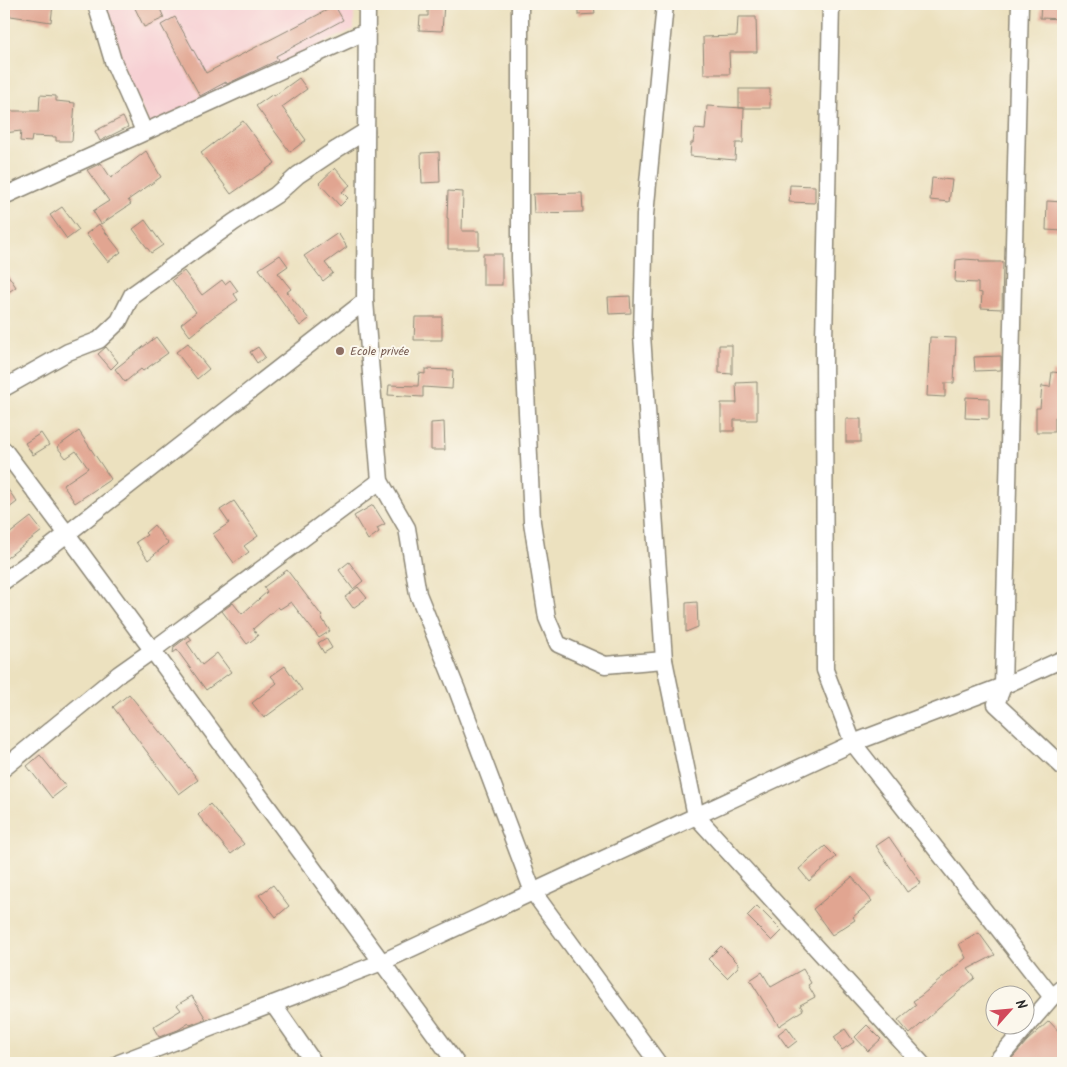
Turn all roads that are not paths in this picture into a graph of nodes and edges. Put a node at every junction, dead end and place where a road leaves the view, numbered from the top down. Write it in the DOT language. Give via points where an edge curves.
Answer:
graph roads {
  1 [pos="96,4"];
  2 [pos="367,4"];
  3 [pos="520,4"];
  4 [pos="665,4"];
  5 [pos="831,4"];
  6 [pos="1020,4"];
  7 [pos="367,31"];
  8 [pos="144,131"];
  9 [pos="366,131"];
  10 [pos="4,196"];
  11 [pos="365,302"];
  12 [pos="4,388"];
  13 [pos="4,450"];
  14 [pos="380,481"];
  15 [pos="67,534"];
  16 [pos="4,581"];
  17 [pos="153,650"];
  18 [pos="1063,659"];
  19 [pos="664,660"];
  20 [pos="1003,686"];
  21 [pos="853,743"];
  22 [pos="4,768"];
  23 [pos="1063,768"];
  24 [pos="696,816"];
  25 [pos="533,892"];
  26 [pos="382,962"];
  27 [pos="1058,993"];
  28 [pos="272,1004"];
  29 [pos="152,1058"];
  30 [pos="119,1063"];
  31 [pos="314,1063"];
  32 [pos="456,1063"];
  33 [pos="658,1063"];
  34 [pos="922,1063"];
  35 [pos="994,1063"];
  1 -- 8 [label="street" via="112,61"];
  2 -- 7 [label="street"];
  3 -- 19 [label="street" via="520,258 524,370 532,522 547,618 558,644 605,665"];
  4 -- 19 [label="street" via="645,215 642,335"];
  5 -- 21 [label="street" via="824,341 825,670"];
  6 -- 20 [label="street"];
  7 -- 8 [label="street"];
  7 -- 9 [label="street"];
  8 -- 10 [label="street"];
  9 -- 11 [label="street"];
  9 -- 12 [label="street" via="298,175 276,195 132,295 120,322 99,340 68,352"];
  11 -- 14 [label="street"];
  11 -- 15 [label="street"];
  13 -- 15 [label="street"];
  14 -- 17 [label="street"];
  14 -- 25 [label="street" via="407,528 418,594"];
  15 -- 16 [label="street"];
  15 -- 17 [label="street"];
  17 -- 22 [label="street"];
  17 -- 26 [label="street"];
  18 -- 20 [label="street"];
  19 -- 24 [label="street"];
  20 -- 21 [label="street"];
  20 -- 23 [label="street" via="996,704"];
  21 -- 24 [label="street"];
  21 -- 27 [label="street"];
  24 -- 25 [label="street"];
  24 -- 34 [label="street"];
  25 -- 26 [label="street"];
  25 -- 33 [label="street"];
  26 -- 28 [label="street"];
  26 -- 32 [label="street"];
  27 -- 35 [label="street"];
  28 -- 29 [label="street"];
  28 -- 31 [label="street"];
  29 -- 30 [label="street"];
}
